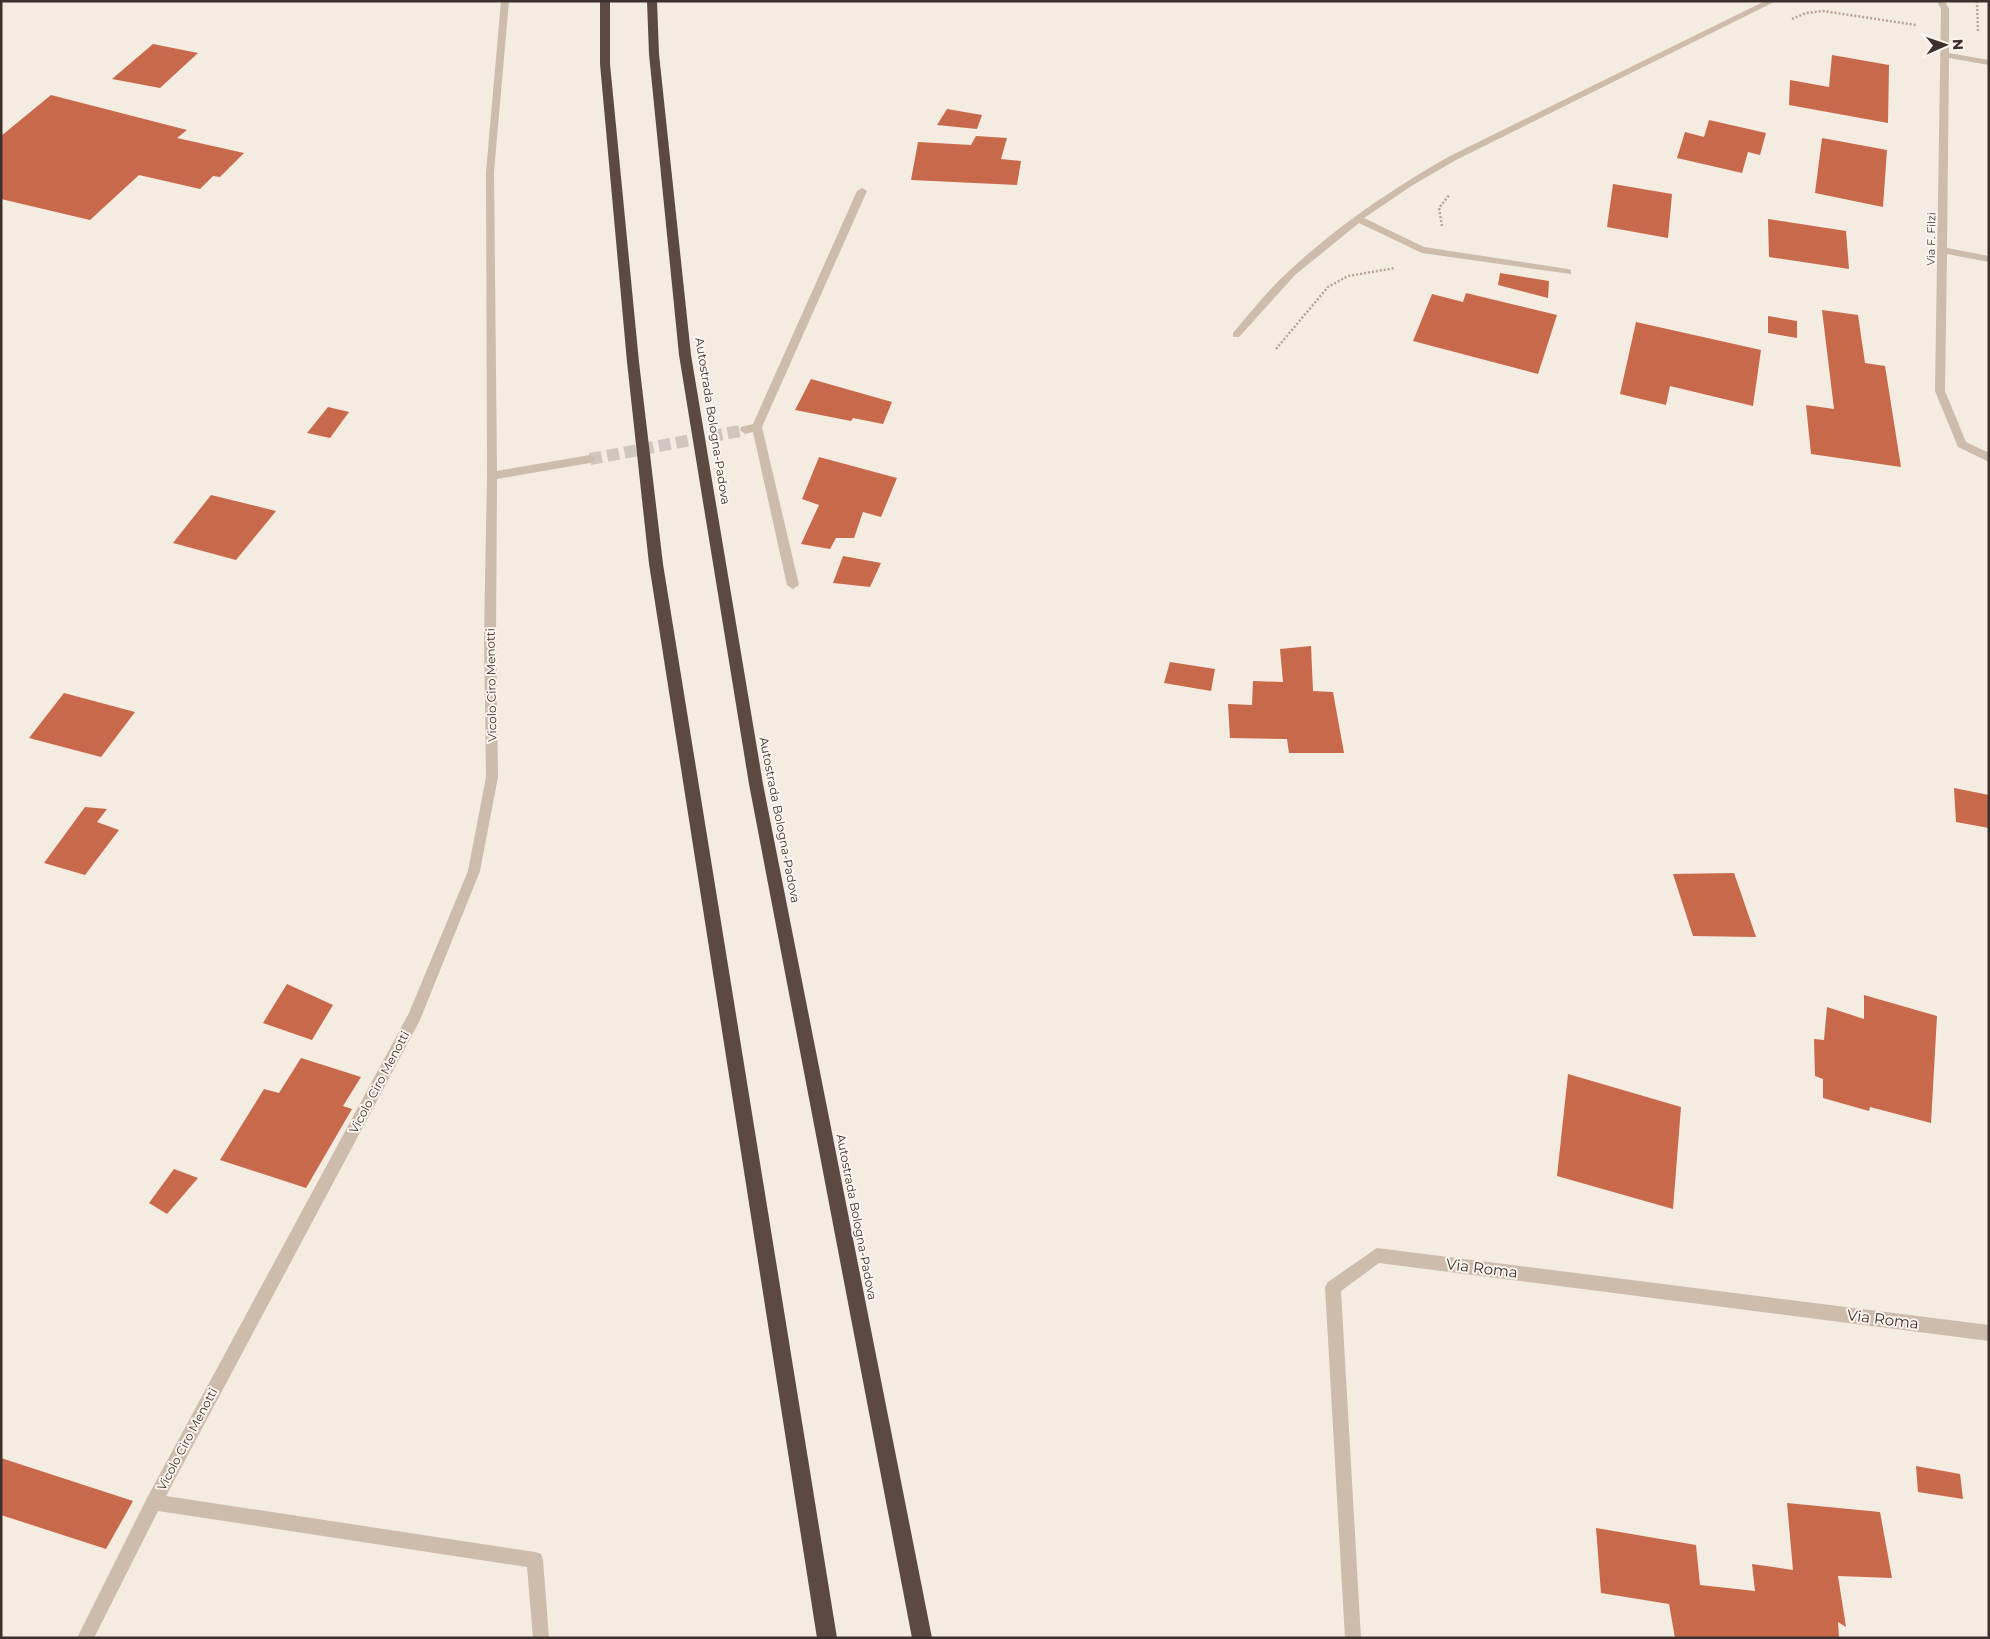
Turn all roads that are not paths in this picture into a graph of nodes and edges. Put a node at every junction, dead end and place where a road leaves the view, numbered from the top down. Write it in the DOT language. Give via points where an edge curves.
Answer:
graph roads {
  1 [pos="505,1"];
  2 [pos="605,1"];
  3 [pos="652,1"];
  4 [pos="1772,1"];
  5 [pos="1941,1"];
  6 [pos="1944,55"];
  7 [pos="1989,63"];
  8 [pos="862,191"];
  9 [pos="1358,218"];
  10 [pos="1942,250"];
  11 [pos="1989,260"];
  12 [pos="1568,272"];
  13 [pos="1236,335"];
  14 [pos="757,427"];
  15 [pos="745,430"];
  16 [pos="1989,458"];
  17 [pos="590,459"];
  18 [pos="492,476"];
  19 [pos="792,585"];
  20 [pos="1989,1333"];
  21 [pos="154,1502"];
  22 [pos="85,1638"];
  23 [pos="542,1638"];
  24 [pos="827,1638"];
  25 [pos="922,1638"];
  26 [pos="1353,1638"];
  1 -- 18 [label="street, Vicolo Ciro Menotti" via="490,172"];
  2 -- 24 [label="highway" via="606,74 656,564"];
  3 -- 25 [label="highway, Autostrada Bologna-Padova" via="654,54 685,355 756,784"];
  4 -- 9 [label="street" via="1453,158 1406,184"];
  5 -- 6 [label="street, Via F. Filzi" via="1945,9"];
  6 -- 7 [label="street"];
  6 -- 10 [label="street, Via F. Filzi"];
  8 -- 14 [label="street"];
  9 -- 12 [label="street" via="1422,250"];
  9 -- 13 [label="street" via="1292,273"];
  10 -- 11 [label="street"];
  10 -- 16 [label="street, Via F. Filzi" via="1940,391 1962,444"];
  14 -- 15 [label="street"];
  14 -- 19 [label="street"];
  17 -- 18 [label="street"];
  18 -- 21 [label="street, Vicolo Ciro Menotti" via="492,777 474,872 415,1016"];
  20 -- 26 [label="street, Via Roma" via="1377,1255 1333,1287"];
  21 -- 22 [label="street, Vicolo Ciro Menotti"];
  21 -- 23 [label="street" via="535,1560"];
}
